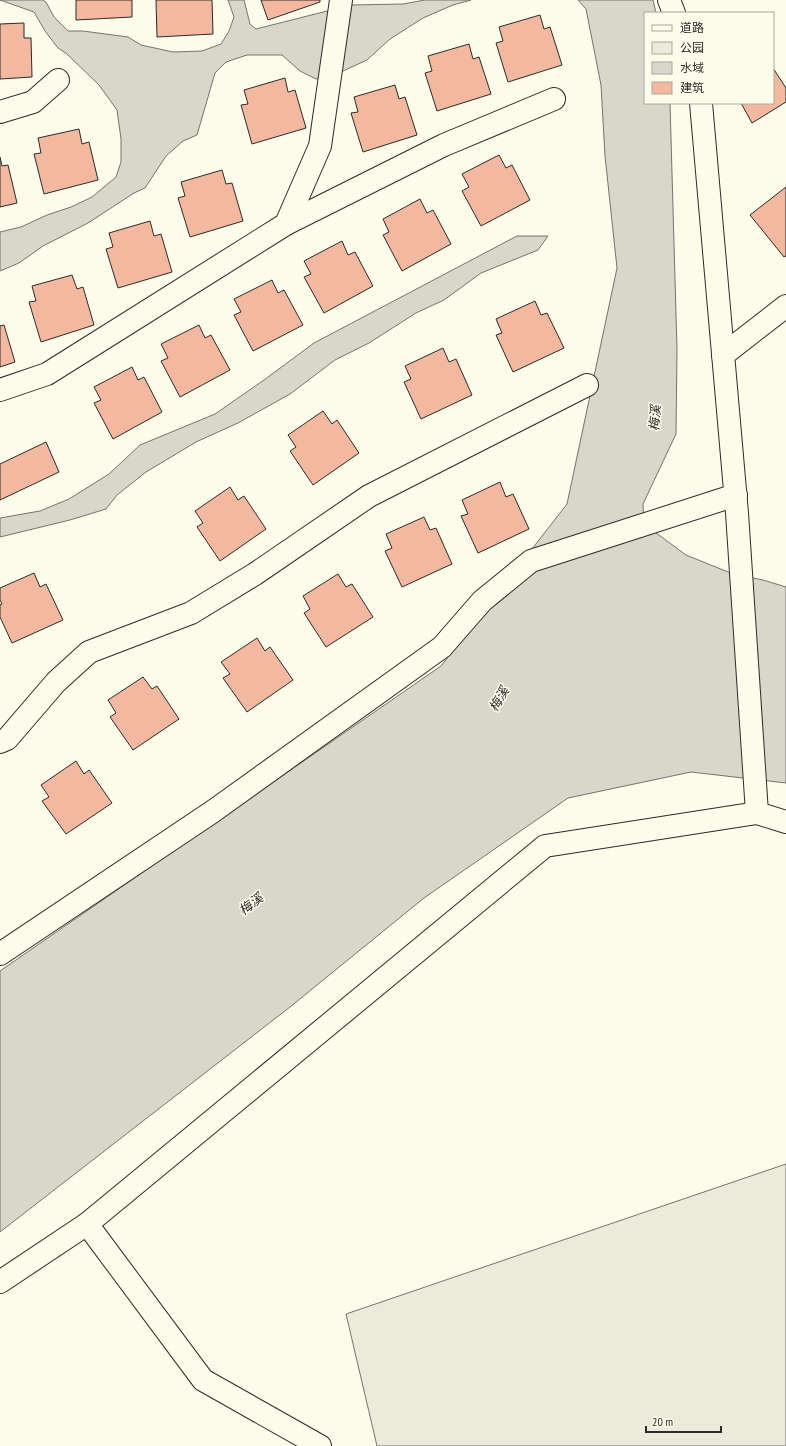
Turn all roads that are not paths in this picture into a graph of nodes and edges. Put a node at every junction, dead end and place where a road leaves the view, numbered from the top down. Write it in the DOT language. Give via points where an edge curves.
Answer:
graph roads {
  1 [pos="341,0"];
  2 [pos="669,0"];
  3 [pos="674,12"];
  4 [pos="58,80"];
  5 [pos="554,99"];
  6 [pos="701,104"];
  7 [pos="0,112"];
  8 [pos="286,224"];
  9 [pos="786,306"];
  10 [pos="723,354"];
  11 [pos="587,385"];
  12 [pos="0,390"];
  13 [pos="736,504"];
  14 [pos="0,742"];
  15 [pos="757,813"];
  16 [pos="786,822"];
  17 [pos="0,954"];
  18 [pos="86,1224"];
  19 [pos="0,1282"];
  20 [pos="320,1446"];
  1 -- 8 [label="street" via="320,146"];
  2 -- 3 [label="street"];
  4 -- 7 [label="street" via="33,102"];
  5 -- 8 [label="street" via="444,145"];
  6 -- 10 [label="street"];
  8 -- 12 [label="street" via="47,374"];
  9 -- 10 [label="street"];
  10 -- 13 [label="street"];
  11 -- 14 [label="street" via="369,496 255,574 191,613 89,652 56,682 7,738"];
  13 -- 15 [label="street"];
  13 -- 17 [label="street" via="682,512 531,561 482,601 442,647 212,812"];
  15 -- 16 [label="street"];
  15 -- 18 [label="street" via="545,846"];
  18 -- 19 [label="street"];
  18 -- 20 [label="street" via="203,1380"];
}
